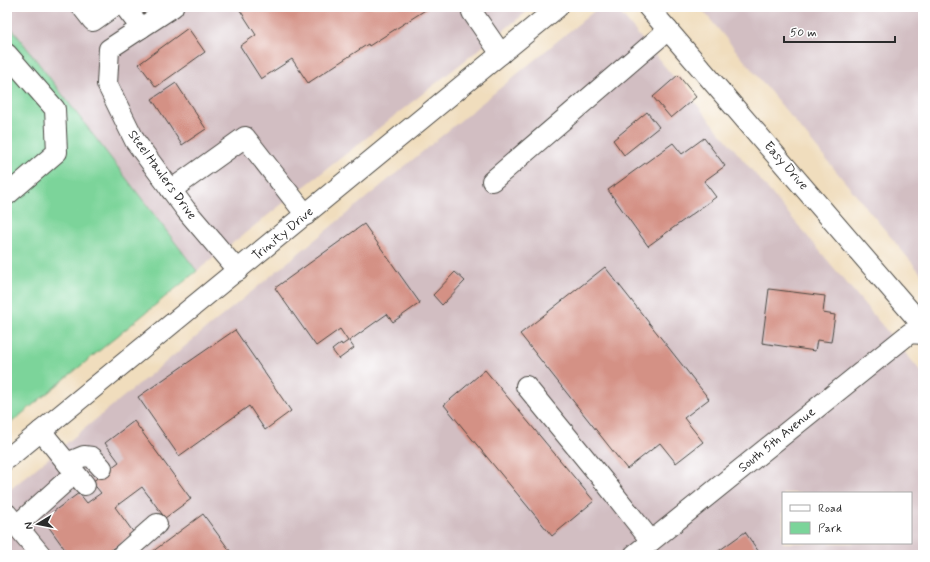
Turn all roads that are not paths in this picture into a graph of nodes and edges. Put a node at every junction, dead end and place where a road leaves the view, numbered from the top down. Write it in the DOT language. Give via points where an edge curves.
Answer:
graph roads {
  1 [pos="82,7"];
  2 [pos="113,7"];
  3 [pos="125,7"];
  4 [pos="173,7"];
  5 [pos="558,7"];
  6 [pos="648,7"];
  7 [pos="472,12"];
  8 [pos="141,28"];
  9 [pos="668,30"];
  10 [pos="7,54"];
  11 [pos="502,54"];
  12 [pos="492,181"];
  13 [pos="171,190"];
  14 [pos="7,195"];
  15 [pos="306,215"];
  16 [pos="238,271"];
  17 [pos="923,326"];
  18 [pos="923,334"];
  19 [pos="526,386"];
  20 [pos="41,431"];
  21 [pos="7,459"];
  22 [pos="102,468"];
  23 [pos="66,473"];
  24 [pos="85,485"];
  25 [pos="12,520"];
  26 [pos="157,524"];
  27 [pos="653,546"];
  28 [pos="41,555"];
  29 [pos="122,555"];
  30 [pos="634,555"];
  1 -- 2 [label="street" via="93,21"];
  3 -- 8 [label="street"];
  4 -- 8 [label="street, Steel Haulers Drive"];
  5 -- 11 [label="street, Trinity Drive"];
  6 -- 9 [label="street, Easy Drive"];
  7 -- 11 [label="street"];
  8 -- 13 [label="street, Steel Haulers Drive" via="109,49 107,84 135,141"];
  9 -- 12 [label="street"];
  9 -- 17 [label="street, Easy Drive"];
  10 -- 14 [label="street" via="55,108 57,152"];
  11 -- 15 [label="street, Trinity Drive"];
  13 -- 15 [label="street" via="245,137"];
  13 -- 16 [label="street, Steel Haulers Drive"];
  15 -- 16 [label="street, Trinity Drive"];
  16 -- 20 [label="street, Trinity Drive"];
  18 -- 27 [label="street, South 5th Avenue" via="910,333"];
  19 -- 27 [label="street" via="602,478"];
  20 -- 21 [label="street, Trinity Drive"];
  20 -- 23 [label="street"];
  22 -- 23 [label="street" via="92,457 84,456"];
  23 -- 24 [label="street"];
  23 -- 25 [label="street"];
  25 -- 28 [label="street"];
  26 -- 29 [label="street"];
  27 -- 30 [label="street, South 5th Avenue"];
}
